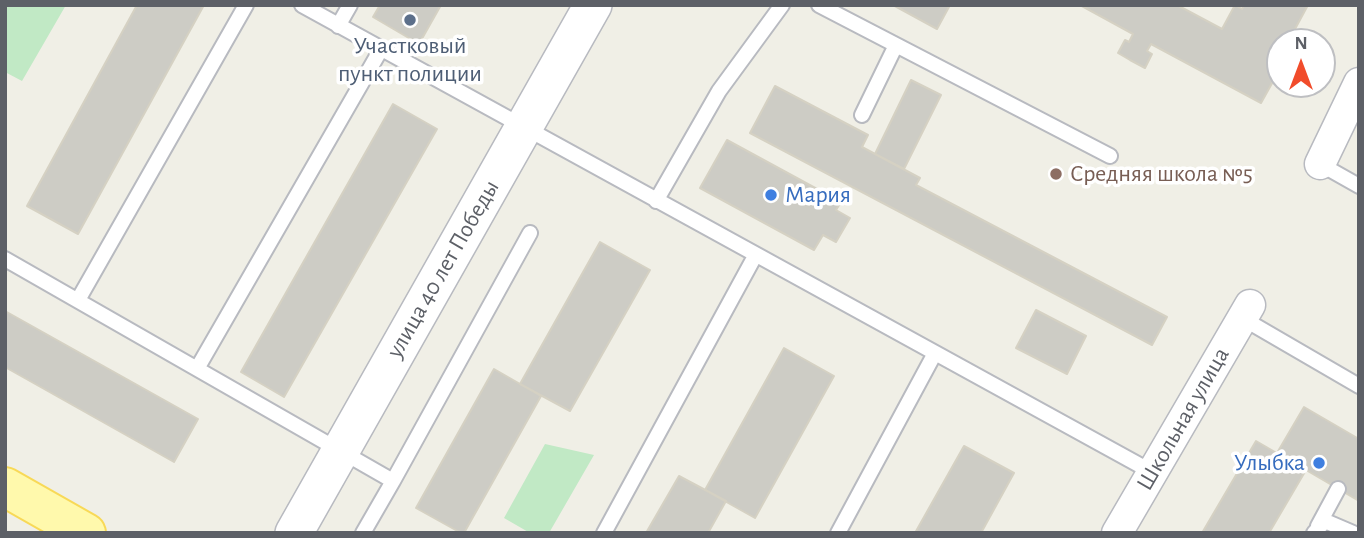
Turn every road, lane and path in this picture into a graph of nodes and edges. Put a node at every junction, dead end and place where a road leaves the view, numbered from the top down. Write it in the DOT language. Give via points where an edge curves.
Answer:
graph roads {
  1 [pos="246,5"];
  2 [pos="302,5"];
  3 [pos="349,5"];
  4 [pos="593,5"];
  5 [pos="782,5"];
  6 [pos="819,5"];
  7 [pos="338,26"];
  8 [pos="896,45"];
  9 [pos="380,51"];
  10 [pos="1359,83"];
  11 [pos="862,115"];
  12 [pos="523,128"];
  13 [pos="1110,156"];
  14 [pos="1320,164"];
  15 [pos="1359,186"];
  16 [pos="656,201"];
  17 [pos="530,233"];
  18 [pos="755,256"];
  19 [pos="5,259"];
  20 [pos="78,300"];
  21 [pos="1246,312"];
  22 [pos="935,353"];
  23 [pos="198,368"];
  24 [pos="1359,386"];
  25 [pos="340,450"];
  26 [pos="1152,472"];
  27 [pos="393,481"];
  28 [pos="1338,489"];
  29 [pos="12,495"];
  30 [pos="1316,529"];
  31 [pos="86,533"];
  32 [pos="294,533"];
  33 [pos="363,533"];
  34 [pos="604,533"];
  35 [pos="838,533"];
  36 [pos="1117,533"];
  37 [pos="1353,533"];
  1 -- 20 [label="lane"];
  2 -- 7 [label="lane"];
  3 -- 7 [label="lane"];
  4 -- 12 [label="street, улица 40 лет Победы"];
  5 -- 16 [label="lane" via="712,101"];
  6 -- 8 [label="lane"];
  7 -- 9 [label="lane"];
  8 -- 11 [label="lane"];
  8 -- 13 [label="lane"];
  9 -- 12 [label="lane"];
  9 -- 23 [label="lane"];
  10 -- 14 [label="street"];
  12 -- 16 [label="lane"];
  12 -- 25 [label="street, улица 40 лет Победы"];
  14 -- 15 [label="lane"];
  16 -- 18 [label="lane"];
  17 -- 27 [label="lane"];
  18 -- 22 [label="lane"];
  18 -- 34 [label="lane"];
  19 -- 20 [label="lane"];
  20 -- 23 [label="lane"];
  21 -- 24 [label="lane"];
  21 -- 26 [label="street, Школьная улица"];
  22 -- 26 [label="lane"];
  22 -- 35 [label="lane"];
  23 -- 25 [label="lane"];
  25 -- 27 [label="lane"];
  25 -- 32 [label="street, улица 40 лет Победы"];
  26 -- 36 [label="street, Школьная улица"];
  27 -- 33 [label="lane"];
  28 -- 30 [label="lane"];
  29 -- 31 [label="main road"];
  30 -- 37 [label="lane" via="1325,521"];
}
